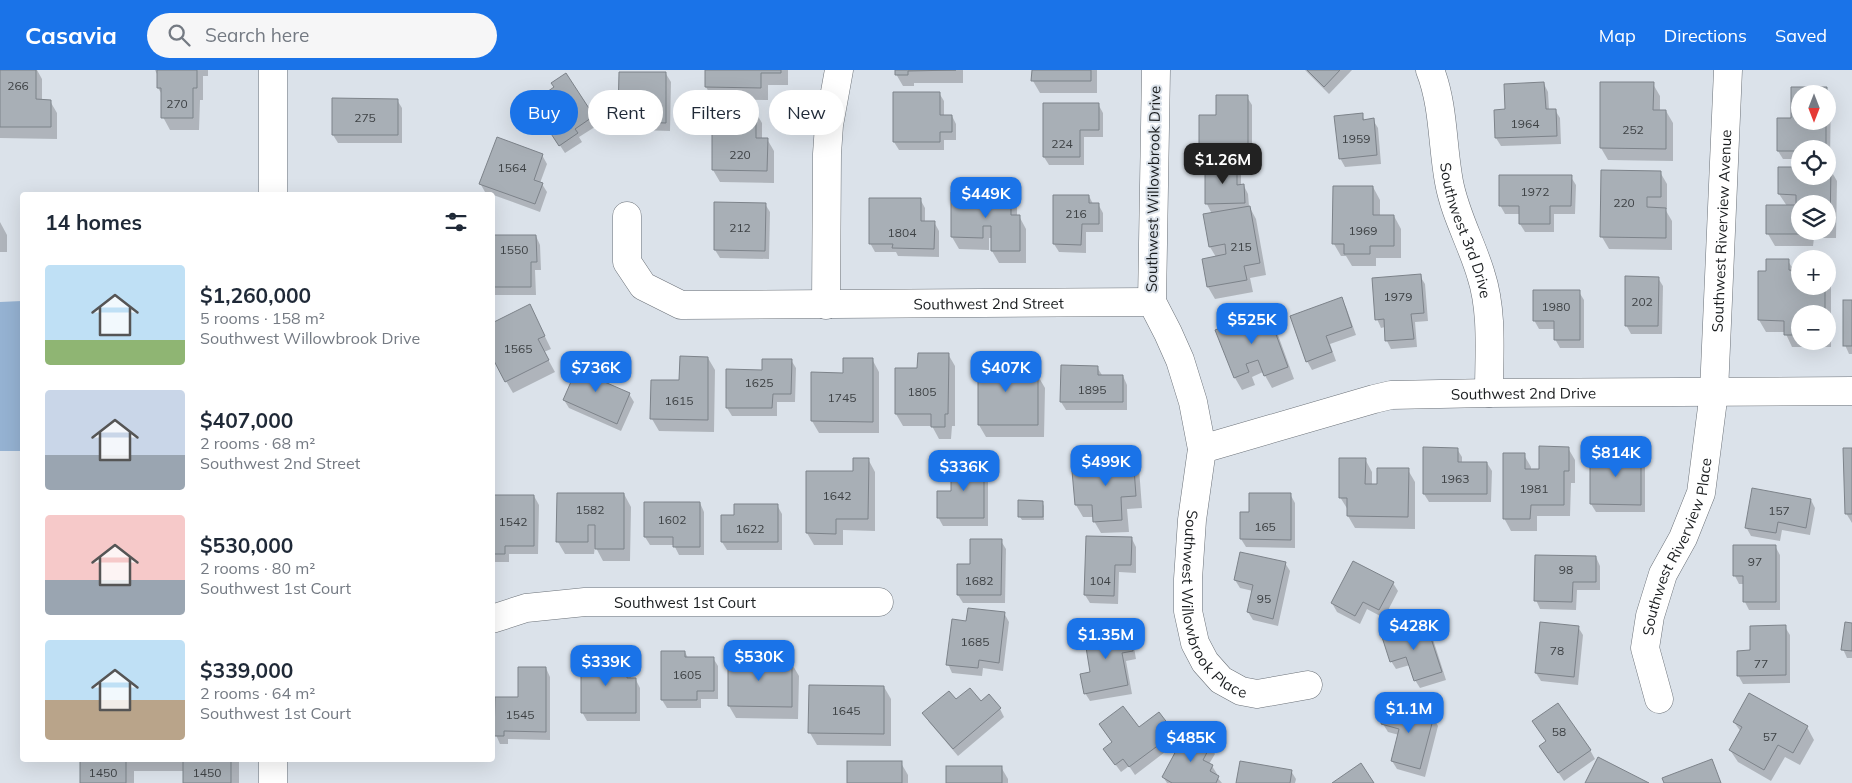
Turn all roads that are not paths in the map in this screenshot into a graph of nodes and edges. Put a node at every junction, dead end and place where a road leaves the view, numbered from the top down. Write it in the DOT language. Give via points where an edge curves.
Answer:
graph roads {
  1 [pos="273,70"];
  2 [pos="839,70"];
  3 [pos="1156,70"];
  4 [pos="1430,70"];
  5 [pos="1728,70"];
  6 [pos="273,192"];
  7 [pos="627,216"];
  8 [pos="1152,302"];
  9 [pos="826,305"];
  10 [pos="1714,392"];
  11 [pos="1852,392"];
  12 [pos="1489,393"];
  13 [pos="1202,449"];
  14 [pos="879,602"];
  15 [pos="495,617"];
  16 [pos="1308,685"];
  17 [pos="1659,699"];
  18 [pos="273,762"];
  19 [pos="273,783"];
  1 -- 6 [label="street"];
  2 -- 9 [label="street" via="827,154"];
  3 -- 8 [label="street, Southwest Willowbrook Drive"];
  4 -- 12 [label="street, Southwest 3rd Drive" via="1440,106 1449,182 1482,277 1488,314"];
  5 -- 10 [label="street, Southwest Riverview Avenue"];
  7 -- 9 [label="street, Southwest 2nd Street" via="627,262 644,286 681,305"];
  8 -- 9 [label="street, Southwest 2nd Street"];
  8 -- 13 [label="street, Southwest Willowbrook Drive" via="1180,360"];
  10 -- 11 [label="street, Southwest 2nd Drive"];
  10 -- 12 [label="street, Southwest 2nd Drive"];
  10 -- 17 [label="street, Southwest Riverview Place" via="1701,493 1683,538 1663,574 1650,616 1645,648"];
  12 -- 13 [label="street, Southwest 2nd Drive" via="1391,395"];
  13 -- 16 [label="street, Southwest Willowbrook Place" via="1188,579 1188,611 1195,642 1205,662 1221,680 1241,691 1257,694"];
  14 -- 15 [label="street, Southwest 1st Court" via="585,602 526,608"];
  18 -- 19 [label="street"];
}
